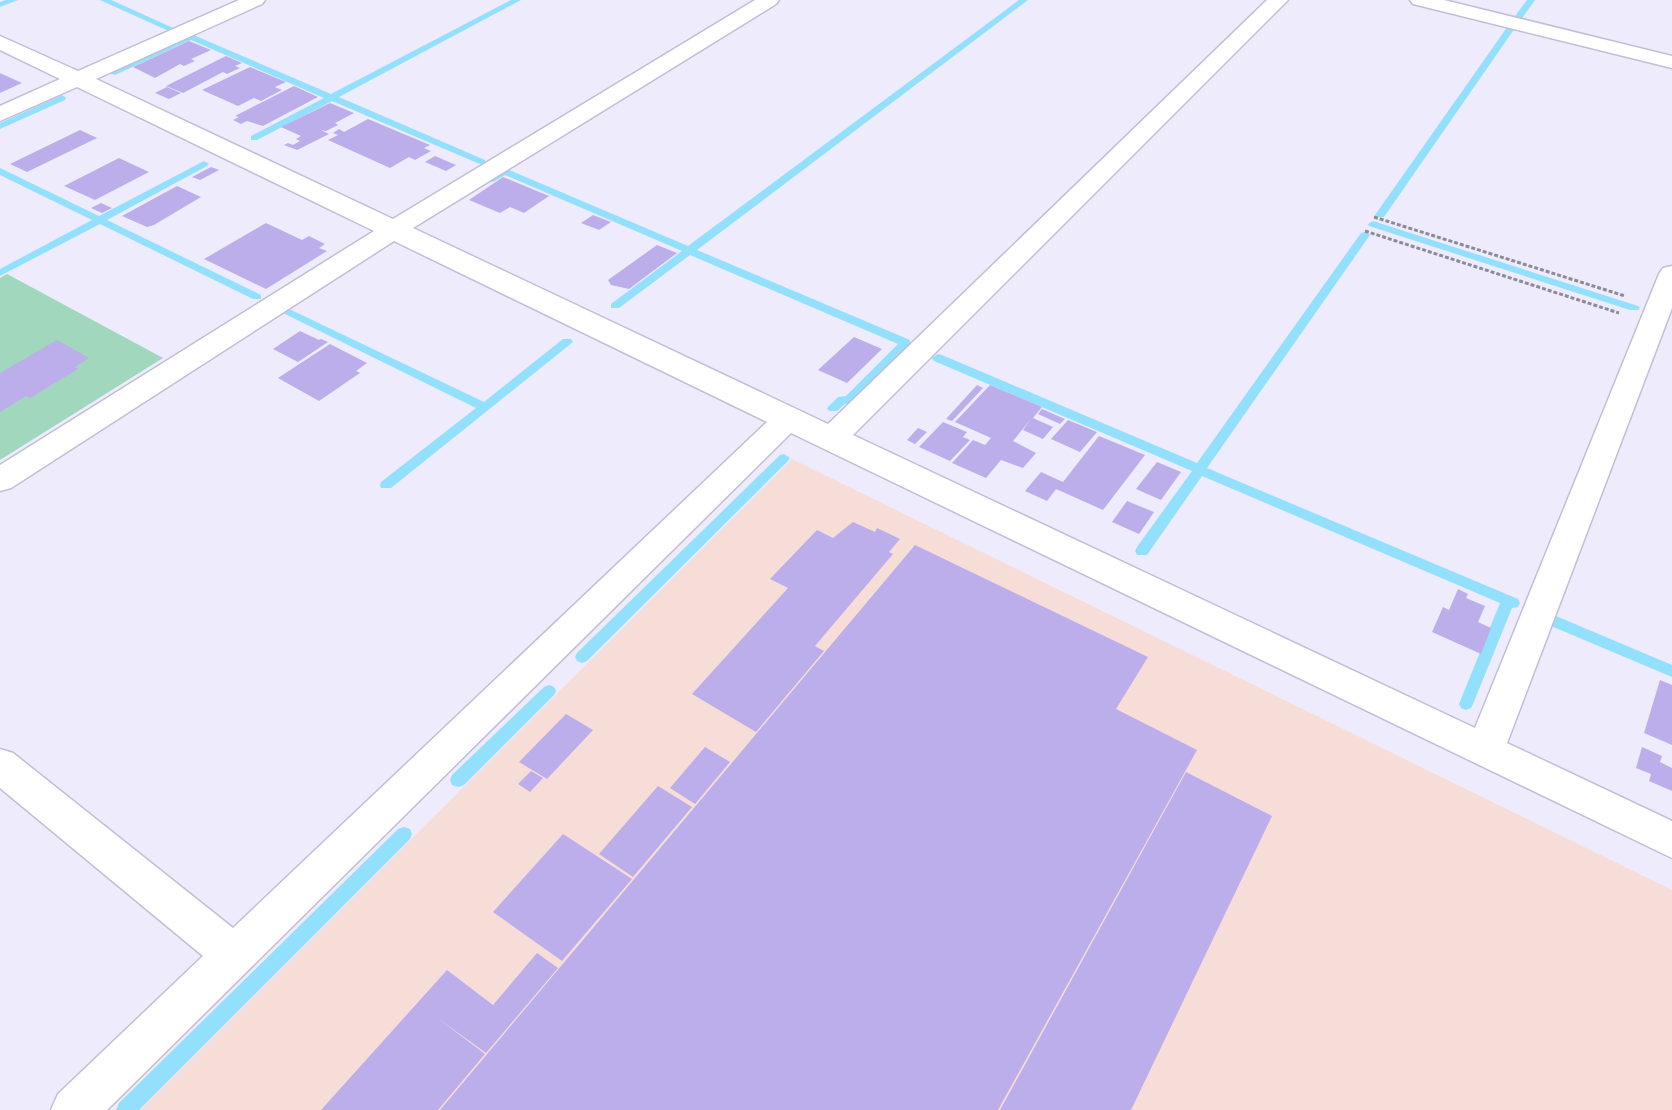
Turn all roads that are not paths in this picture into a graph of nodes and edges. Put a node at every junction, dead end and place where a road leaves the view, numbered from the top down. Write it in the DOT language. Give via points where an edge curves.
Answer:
graph roads {
  1 [pos="255,0"];
  2 [pos="769,0"];
  3 [pos="1278,0"];
  4 [pos="1420,0"];
  5 [pos="0,42"];
  6 [pos="1672,62"];
  7 [pos="76,79"];
  8 [pos="0,114"];
  9 [pos="393,230"];
  10 [pos="1672,274"];
  11 [pos="788,419"];
  12 [pos="831,440"];
  13 [pos="0,480"];
  14 [pos="1485,751"];
  15 [pos="0,765"];
  16 [pos="1672,840"];
  17 [pos="234,956"];
  18 [pos="74,1110"];
  1 -- 7 [label="street"];
  2 -- 9 [label="street"];
  3 -- 12 [label="street"];
  4 -- 6 [label="street"];
  5 -- 7 [label="street"];
  7 -- 8 [label="street"];
  7 -- 9 [label="street"];
  9 -- 11 [label="street"];
  9 -- 13 [label="street"];
  10 -- 14 [label="street"];
  11 -- 12 [label="street"];
  11 -- 17 [label="street"];
  12 -- 14 [label="street"];
  14 -- 16 [label="street"];
  15 -- 17 [label="street"];
  17 -- 18 [label="street"];
}
